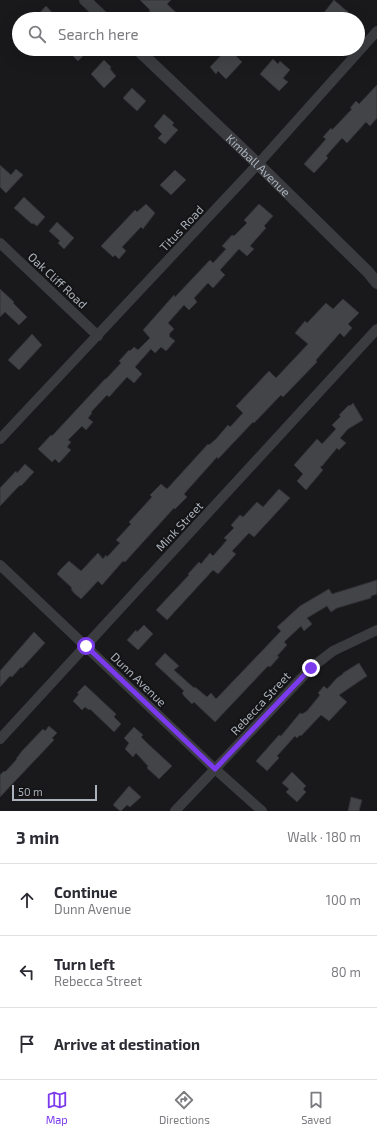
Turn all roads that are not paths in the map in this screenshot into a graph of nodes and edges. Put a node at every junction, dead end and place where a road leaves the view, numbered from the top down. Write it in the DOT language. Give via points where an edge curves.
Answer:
graph roads {
  1 [pos="85,0"];
  2 [pos="98,12"];
  3 [pos="377,31"];
  4 [pos="365,44"];
  5 [pos="144,56"];
  6 [pos="355,56"];
  7 [pos="258,164"];
  8 [pos="0,243"];
  9 [pos="377,283"];
  10 [pos="377,329"];
  11 [pos="98,336"];
  12 [pos="0,439"];
  13 [pos="0,565"];
  14 [pos="377,630"];
  15 [pos="86,646"];
  16 [pos="0,739"];
  17 [pos="215,769"];
  18 [pos="175,811"];
  19 [pos="262,811"];
  1 -- 2 [label="street"];
  3 -- 4 [label="street, Titus Road"];
  5 -- 7 [label="street, Kimball Avenue"];
  6 -- 7 [label="street, Titus Road"];
  7 -- 9 [label="street, Kimball Avenue"];
  7 -- 11 [label="street, Titus Road"];
  8 -- 11 [label="street, Oak Cliff Road"];
  10 -- 15 [label="street, Mink Street"];
  11 -- 12 [label="street, Titus Road"];
  13 -- 15 [label="street, Dunn Avenue"];
  14 -- 17 [label="street, Rebecca Street" via="333,651 311,668"];
  15 -- 16 [label="street, Mink Street"];
  15 -- 17 [label="street, Dunn Avenue"];
  17 -- 18 [label="street, Rebecca Street"];
  17 -- 19 [label="street, Dunn Avenue"];
}
